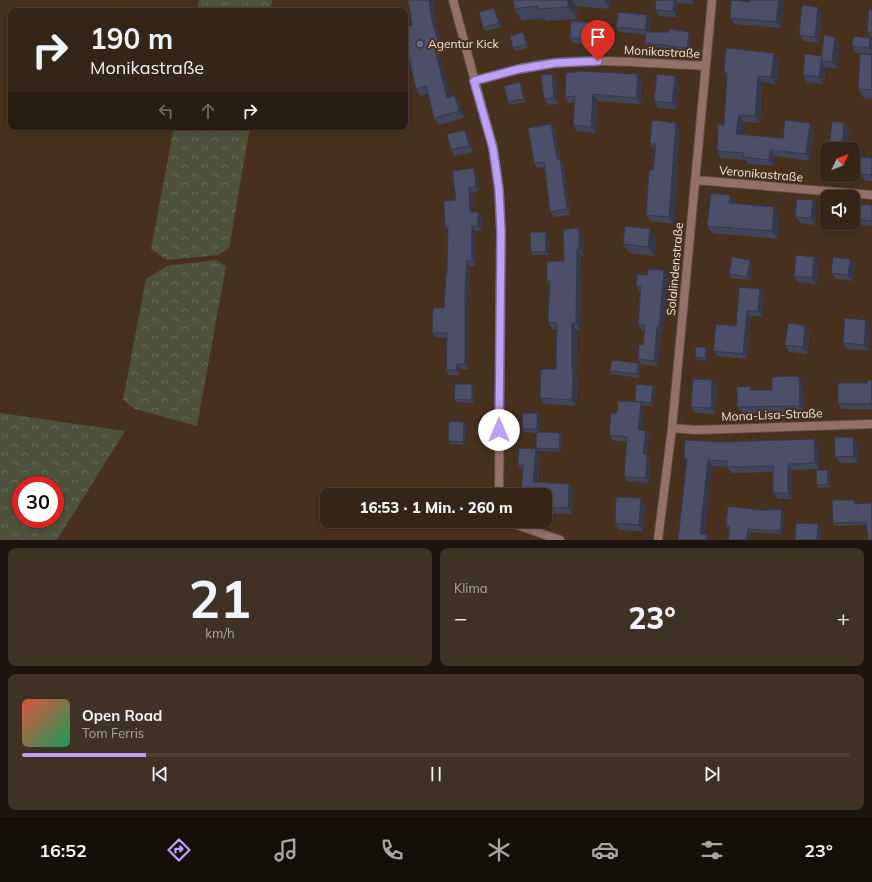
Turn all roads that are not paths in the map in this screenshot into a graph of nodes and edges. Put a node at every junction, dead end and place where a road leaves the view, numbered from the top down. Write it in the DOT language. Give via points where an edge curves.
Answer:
graph roads {
  1 [pos="453,0"];
  2 [pos="712,0"];
  3 [pos="706,66"];
  4 [pos="474,81"];
  5 [pos="696,180"];
  6 [pos="872,195"];
  7 [pos="872,424"];
  8 [pos="672,428"];
  9 [pos="499,488"];
  10 [pos="526,528"];
  11 [pos="560,540"];
  12 [pos="658,540"];
  1 -- 4 [label="street"];
  2 -- 3 [label="street, Solalindenstraße"];
  3 -- 4 [label="street, Monikastraße" via="598,61 555,63"];
  3 -- 5 [label="street, Solalindenstraße"];
  4 -- 9 [label="street" via="493,148 499,190"];
  5 -- 6 [label="street, Veronikastraße"];
  5 -- 8 [label="street, Solalindenstraße"];
  7 -- 8 [label="street, Mona-Lisa-Straße" via="696,430"];
  8 -- 12 [label="street, Solalindenstraße"];
  10 -- 11 [label="street"];
}
